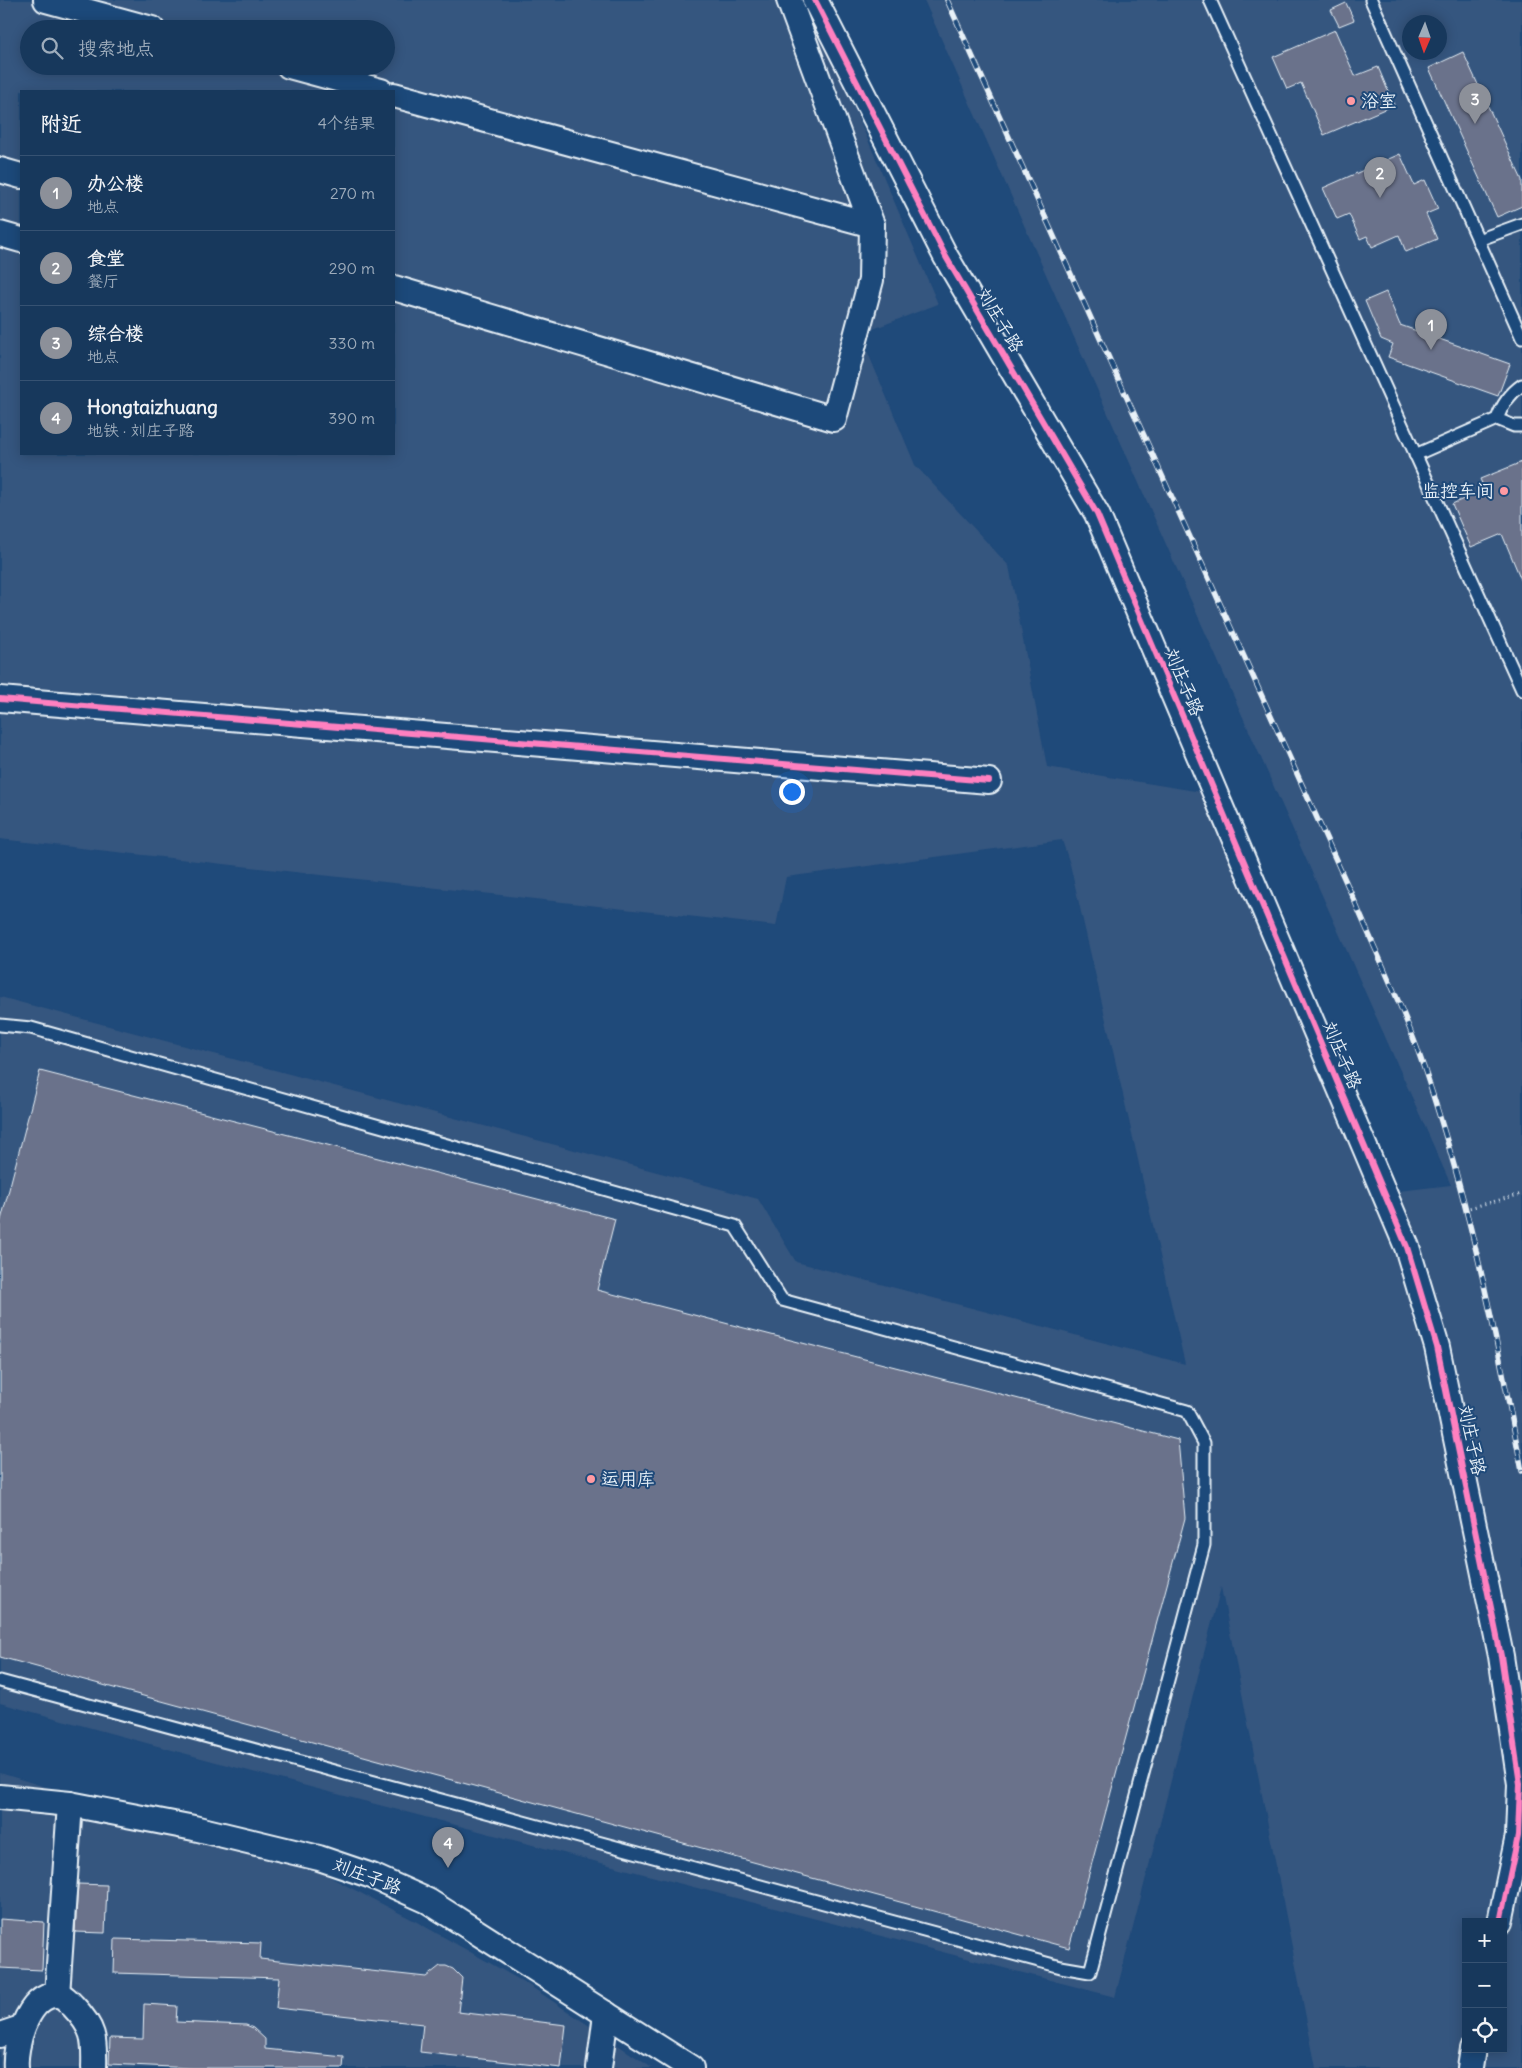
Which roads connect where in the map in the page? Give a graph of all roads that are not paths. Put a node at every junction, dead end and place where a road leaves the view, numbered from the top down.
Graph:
1 (46, 0) edge
2 (789, 0) edge
3 (815, 0) edge
4 (1210, 0) edge
5 (1371, 0) edge
6 (119, 20) edge
7 (322, 75) edge
8 (377, 90) edge
9 (395, 95) edge
10 (0, 170) edge
11 (20, 176) edge
12 (1522, 224) edge
13 (872, 225) junction
14 (0, 234) edge
15 (20, 240) edge
16 (1478, 240) junction
17 (395, 288) edge
18 (1522, 338) edge
19 (1522, 385) edge
20 (1497, 420) junction
21 (1522, 426) edge
22 (1415, 455) junction
23 (1522, 690) edge
24 (0, 699) edge
25 (989, 780) dead end
26 (0, 1025) edge
27 (0, 1681) edge
28 (0, 1797) edge
29 (70, 1804) junction
30 (1501, 1918) edge
31 (57, 1995) junction
32 (606, 2014) junction
33 (11, 2031) edge
34 (1472, 2053) edge
35 (16, 2068) edge
36 (94, 2068) edge
37 (598, 2068) edge
38 (691, 2068) edge
39 (1470, 2068) edge

1 - 6 street
2 - 13 street
3 - 30 street, 刘庄子路
4 - 22 lane
5 - 16 lane
7 - 8 street
9 - 13 street
10 - 11 street
12 - 16 lane
13 - 17 street
14 - 15 street
16 - 18 lane
19 - 20 lane
20 - 21 lane
20 - 22 lane
22 - 23 lane
24 - 25 street
26 - 27 lane
28 - 29 street, 刘庄子路
29 - 31 street
29 - 32 street, 刘庄子路
31 - 33 street
31 - 36 street
32 - 37 street
32 - 38 street, 刘庄子路
33 - 35 street
34 - 39 street

